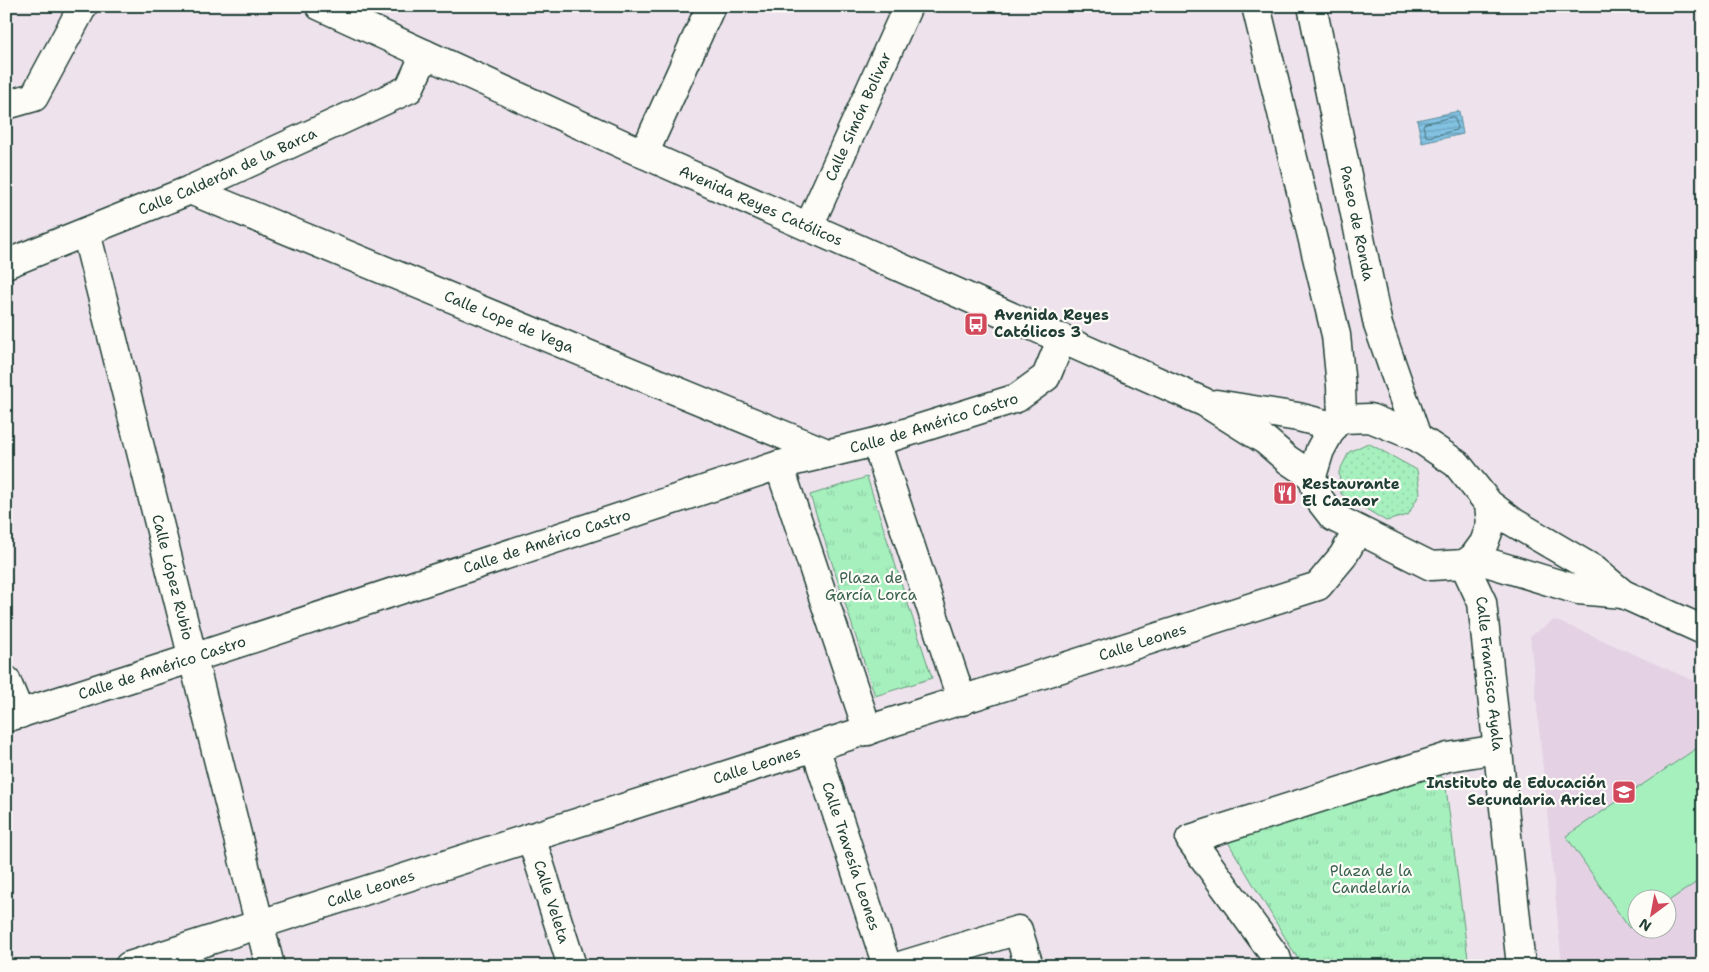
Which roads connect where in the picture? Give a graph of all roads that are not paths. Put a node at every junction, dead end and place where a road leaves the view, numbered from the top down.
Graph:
1 (83, 6) edge
2 (320, 6) edge
3 (710, 6) edge
4 (908, 6) edge
5 (1256, 6) edge
6 (1312, 6) edge
7 (425, 54) junction
8 (6, 105) edge
9 (644, 154) junction
10 (190, 190) junction
11 (809, 226) junction
12 (86, 232) junction
13 (6, 264) edge
14 (1062, 338) junction
15 (1204, 402) junction
16 (1337, 423) junction
17 (1417, 437) junction
18 (876, 442) junction
19 (827, 453) junction
20 (779, 465) junction
21 (1312, 476) junction
22 (1489, 504) junction
23 (1358, 530) junction
24 (1469, 561) junction
25 (1623, 594) junction
26 (1703, 630) edge
27 (193, 658) junction
28 (6, 680) edge
29 (962, 700) junction
30 (13, 716) edge
31 (868, 731) junction
32 (815, 747) junction
33 (1498, 749) junction
34 (531, 837) junction
35 (260, 923) junction
36 (129, 966) edge
37 (270, 966) edge
38 (572, 966) edge
39 (888, 966) edge
40 (900, 966) edge
41 (1029, 966) edge
42 (1279, 966) edge
43 (1521, 966) edge

1 - 8 street
2 - 7 street, Avenida Reyes Católicos
3 - 9 street
4 - 11 street, Calle Simón Bolivar
5 - 16 street
6 - 17 street, Paseo de Ronda
7 - 9 street, Avenida Reyes Católicos
7 - 10 street, Calle Calderón de la Barca
9 - 11 street, Avenida Reyes Católicos
10 - 12 street, Calle Calderón de la Barca
10 - 19 street, Calle Lope de Vega
11 - 14 street, Avenida Reyes Católicos
12 - 13 street, Calle Calderón de la Barca
12 - 27 street, Calle López Rubio
14 - 15 street, Avenida Reyes Católicos
14 - 18 street, Calle de Américo Castro
15 - 16 street, Avenida Reyes Católicos
15 - 21 street, Avenida Reyes Católicos
16 - 17 street
16 - 21 street
17 - 22 street
18 - 19 street, Calle de Américo Castro
18 - 29 street
19 - 20 street, Calle de Américo Castro
20 - 27 street, Calle de Américo Castro
20 - 31 street
21 - 23 street
22 - 24 street
22 - 25 street
23 - 24 street
23 - 29 street, Calle Leones
24 - 25 street
24 - 33 street, Calle Francisco Ayala
25 - 26 street
27 - 30 street, Calle de Américo Castro
27 - 35 street, Calle López Rubio
28 - 30 street
29 - 31 street, Calle Leones
31 - 32 street, Calle Leones
32 - 34 street, Calle Leones
32 - 39 street, Calle Travesía Leones
33 - 42 street
33 - 43 street, Calle Francisco Ayala
34 - 35 street, Calle Leones
34 - 38 street, Calle Veleta
35 - 36 street, Calle Leones
35 - 37 street, Calle López Rubio
40 - 41 street

